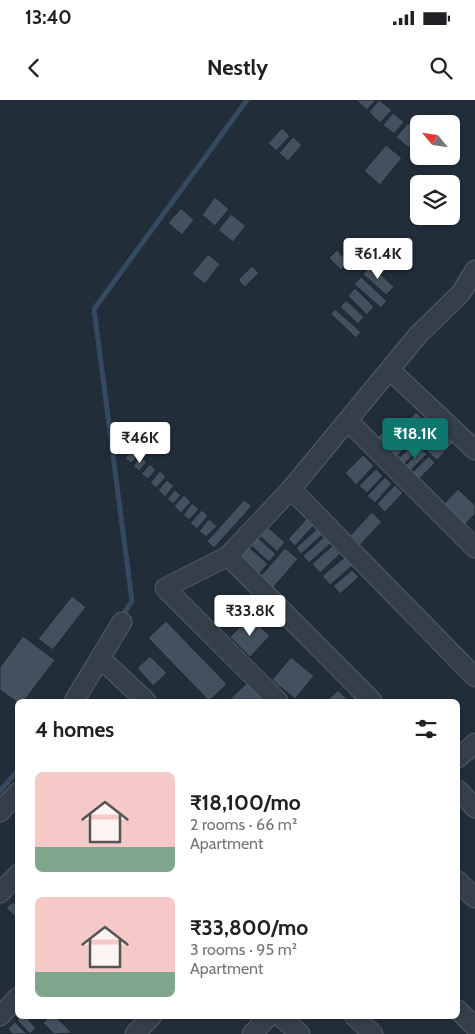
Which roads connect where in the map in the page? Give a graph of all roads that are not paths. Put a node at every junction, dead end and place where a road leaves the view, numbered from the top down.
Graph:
1 (475, 270) edge
2 (390, 370) junction
3 (349, 422) junction
4 (475, 450) edge
5 (291, 490) junction
6 (475, 548) edge
7 (228, 556) junction
8 (122, 622) dead end
9 (100, 658) junction
10 (475, 677) edge
11 (75, 699) edge
12 (144, 699) edge
13 (276, 699) edge
14 (370, 699) edge
15 (475, 744) edge
16 (460, 756) edge
17 (460, 792) edge
18 (15, 795) edge
19 (475, 808) edge
20 (0, 812) edge
21 (15, 877) edge
22 (460, 883) edge
23 (0, 893) edge
24 (475, 898) edge
25 (15, 1000) edge
26 (460, 1012) edge
27 (0, 1016) edge
28 (149, 1019) edge
29 (266, 1019) edge
30 (283, 1019) edge
31 (357, 1019) edge
32 (475, 1027) edge
33 (135, 1034) edge
34 (252, 1034) edge
35 (300, 1034) edge
36 (373, 1034) edge

1 - 2 street
2 - 3 street
2 - 4 street
3 - 5 street
3 - 6 street
5 - 7 street
5 - 10 street
7 - 13 street
7 - 14 street
8 - 9 street
9 - 11 street
9 - 12 street
15 - 16 street
17 - 19 street
18 - 20 street
21 - 23 street
22 - 24 street
25 - 27 street
26 - 32 street
28 - 33 street
29 - 34 street
30 - 35 street
31 - 36 street

